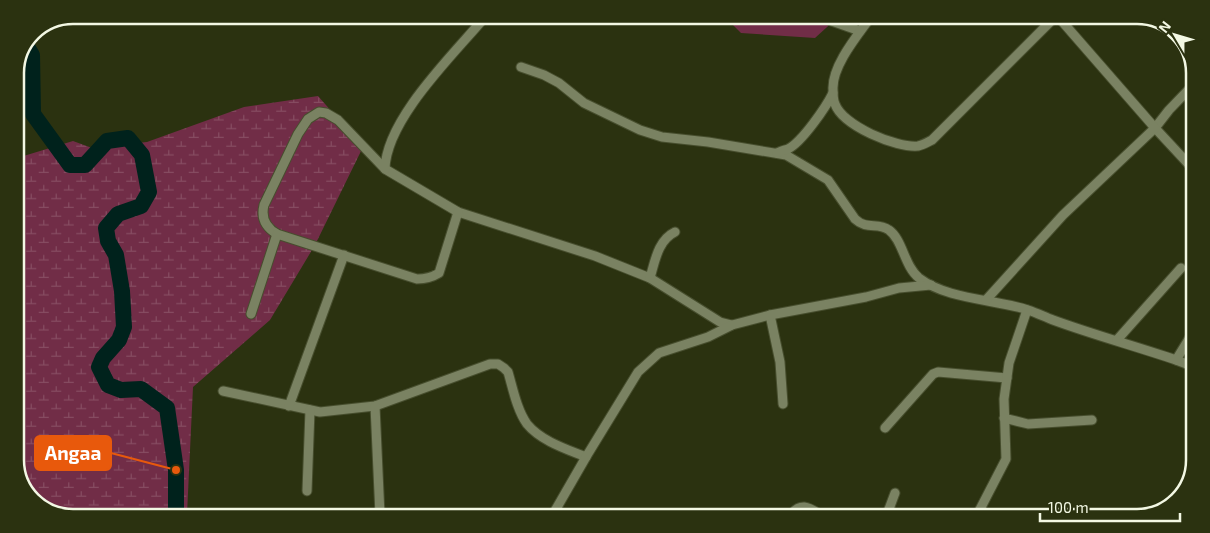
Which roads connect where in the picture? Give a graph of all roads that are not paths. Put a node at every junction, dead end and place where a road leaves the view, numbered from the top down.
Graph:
1 (478, 24) edge
2 (840, 24) edge
3 (865, 24) edge
4 (1048, 24) edge
5 (1064, 24) edge
6 (860, 31) junction
7 (521, 67) dead end
8 (1186, 92) edge
9 (833, 93) junction
10 (1155, 128) junction
11 (776, 153) junction
12 (1186, 161) edge
13 (385, 169) junction
14 (458, 212) junction
15 (675, 232) dead end
16 (277, 234) junction
17 (344, 255) junction
18 (1181, 268) dead end
19 (650, 278) junction
20 (931, 285) junction
21 (986, 300) junction
22 (1027, 310) junction
23 (251, 314) dead end
24 (770, 315) junction
25 (732, 325) junction
26 (1117, 340) junction
27 (1186, 344) edge
28 (1176, 360) junction
29 (1186, 364) edge
30 (1007, 378) junction
31 (222, 391) dead end
32 (783, 404) dead end
33 (289, 406) junction
34 (375, 406) junction
35 (310, 410) junction
36 (1004, 418) junction
37 (1092, 420) dead end
38 (885, 428) dead end
39 (586, 457) junction
40 (307, 491) dead end
41 (895, 493) dead end
42 (380, 509) edge
43 (556, 509) edge
44 (797, 509) edge
45 (812, 509) edge
46 (889, 509) edge
47 (980, 509) edge

1 - 13 street
2 - 6 street
3 - 6 street
4 - 9 street
5 - 10 street
6 - 9 street
7 - 11 street
8 - 10 street
9 - 11 street
10 - 12 street
10 - 21 street
11 - 20 street
13 - 14 street
13 - 16 street
14 - 17 street
14 - 19 street
15 - 19 street
16 - 17 street
16 - 23 street
17 - 33 street
18 - 26 street
19 - 25 street
20 - 21 street
20 - 24 street
21 - 22 street
22 - 26 street
22 - 30 street
24 - 25 street
24 - 32 street
25 - 39 street
26 - 28 street
27 - 28 street
28 - 29 street
30 - 36 street
30 - 38 street
31 - 33 street
33 - 35 street
34 - 35 street
34 - 39 street
34 - 42 street
35 - 40 street
36 - 37 street
36 - 47 street
39 - 43 street
41 - 46 street
44 - 45 street

